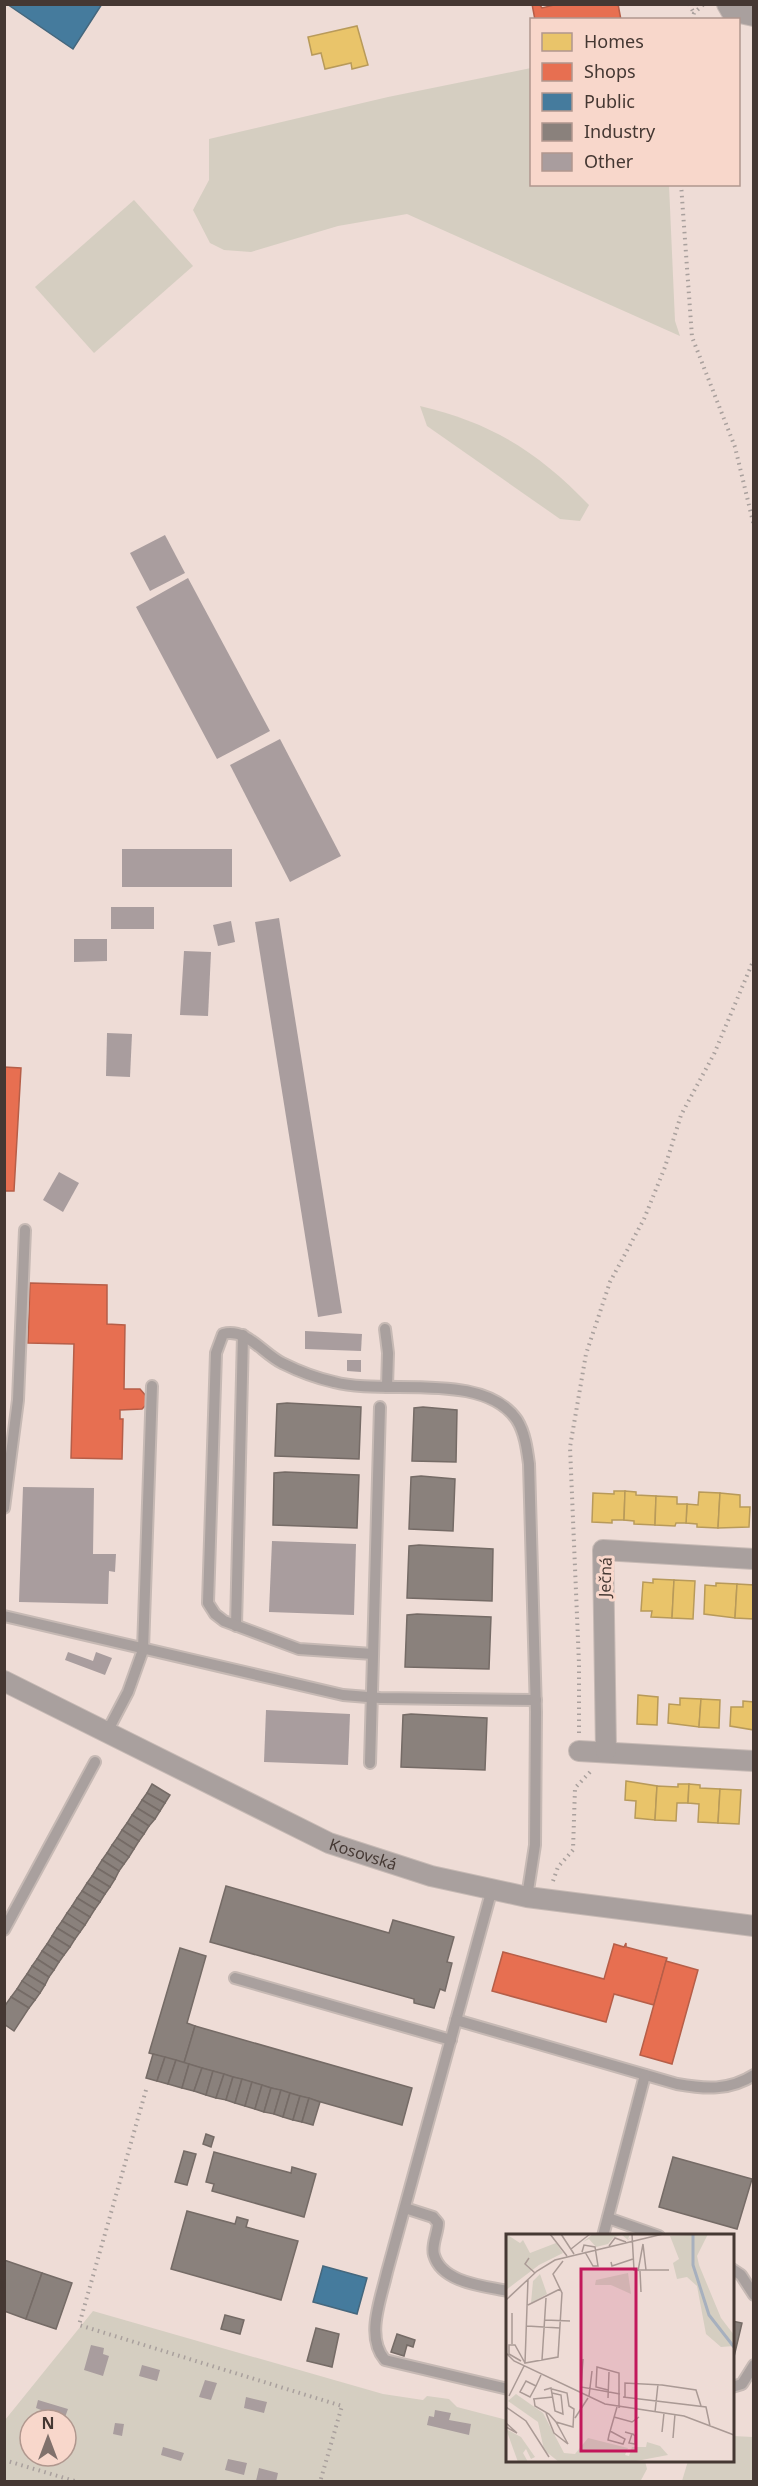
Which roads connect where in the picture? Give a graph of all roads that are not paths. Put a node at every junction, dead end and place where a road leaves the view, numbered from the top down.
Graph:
1 (727, 4) edge
2 (753, 16) edge
3 (25, 1230) dead end
4 (385, 1329) dead end
5 (243, 1335) junction
6 (152, 1386) dead end
7 (387, 1387) junction
8 (380, 1407) dead end
9 (4, 1508) edge
10 (753, 1559) edge
11 (4, 1616) edge
12 (236, 1626) junction
13 (143, 1650) junction
14 (373, 1654) junction
15 (4, 1681) edge
16 (371, 1698) junction
17 (536, 1700) junction
18 (108, 1732) junction
19 (579, 1751) road end
20 (606, 1751) junction
21 (753, 1761) edge
22 (96, 1762) dead end
23 (370, 1763) dead end
24 (492, 1889) junction
25 (527, 1897) junction
26 (753, 1926) edge
27 (4, 1929) edge
28 (235, 1978) dead end
29 (456, 2020) junction
30 (451, 2040) junction
31 (645, 2075) junction
32 (753, 2075) edge
33 (405, 2208) junction
34 (608, 2218) junction
35 (603, 2234) edge
36 (656, 2234) edge
37 (734, 2270) edge
38 (506, 2291) edge
39 (753, 2295) edge
40 (753, 2365) edge
41 (734, 2386) edge
42 (506, 2389) edge

1 - 2 street
3 - 9 lane
4 - 7 lane
5 - 7 lane
5 - 12 lane
5 - 12 lane
6 - 13 lane
7 - 17 lane
8 - 14 lane
10 - 20 street, Ječná
11 - 13 lane
12 - 14 lane
13 - 16 lane
13 - 18 lane
14 - 16 lane
15 - 18 street, Kosovská
16 - 17 lane
16 - 23 lane
17 - 25 lane
18 - 24 street, Kosovská
19 - 20 street
20 - 21 street
22 - 27 lane
24 - 25 street, Kosovská
24 - 29 lane
25 - 26 street, Kosovská
28 - 30 lane
29 - 30 lane
29 - 31 lane
30 - 33 lane
31 - 32 lane
31 - 34 lane
33 - 38 lane
33 - 42 lane
34 - 35 lane
34 - 36 lane
37 - 39 lane
40 - 41 lane

